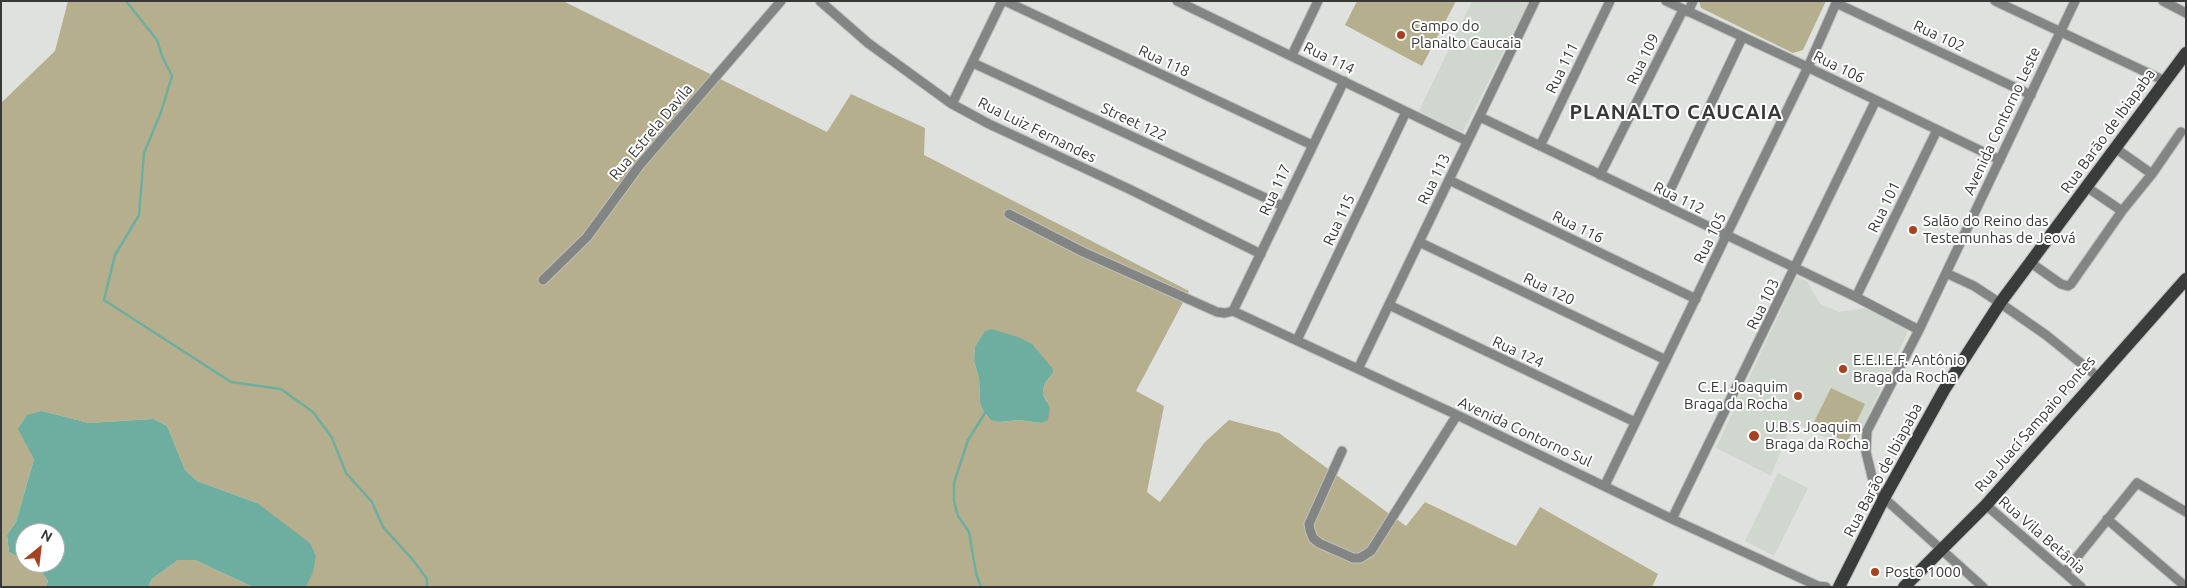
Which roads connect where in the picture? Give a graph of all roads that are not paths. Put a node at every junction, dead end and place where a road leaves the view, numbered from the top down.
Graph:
1 (781, 1) edge
2 (820, 1) edge
3 (1004, 1) edge
4 (1177, 1) edge
5 (1318, 1) edge
6 (1535, 1) edge
7 (1610, 1) edge
8 (1666, 1) edge
9 (1693, 1) edge
10 (1995, 1) edge
11 (2075, 1) edge
12 (2163, 1) edge
13 (1836, 2) edge
14 (1686, 11) junction
15 (2186, 12) edge
16 (2060, 31) junction
17 (1742, 38) junction
18 (2186, 53) edge
19 (1292, 56) junction
20 (973, 63) junction
21 (1808, 67) junction
22 (1344, 81) junction
23 (2165, 81) junction
24 (2030, 95) junction
25 (1876, 100) junction
26 (952, 104) junction
27 (1406, 112) junction
28 (1480, 117) junction
29 (1936, 130) junction
30 (2181, 132) dead end
31 (1468, 141) junction
32 (1312, 145) junction
33 (1540, 146) junction
34 (2115, 148) junction
35 (2000, 160) junction
36 (2152, 174) junction
37 (1600, 175) junction
38 (1449, 180) junction
39 (2088, 188) junction
40 (1662, 205) junction
41 (1283, 206) junction
42 (2122, 211) junction
43 (1009, 214) dead end
44 (1726, 236) junction
45 (1419, 242) junction
46 (1261, 254) junction
47 (2031, 263) junction
48 (1795, 268) junction
49 (1946, 273) junction
50 (2186, 279) edge
51 (543, 280) dead end
52 (1856, 297) junction
53 (1696, 299) junction
54 (2000, 304) junction
55 (1389, 305) junction
56 (1233, 311) junction
57 (1920, 330) junction
58 (1297, 340) junction
59 (1666, 360) junction
60 (1358, 368) junction
61 (2098, 377) junction
62 (1457, 415) junction
63 (1635, 422) junction
64 (1342, 452) dead end
65 (1605, 485) junction
66 (1884, 498) junction
67 (1986, 505) junction
68 (2186, 512) edge
69 (1672, 519) junction
70 (2107, 519) junction
71 (1941, 549) junction
72 (2065, 572) junction
73 (1826, 587) edge
74 (1839, 587) edge
75 (1904, 587) edge
76 (1983, 587) edge
77 (2081, 587) edge
78 (2186, 587) edge

1 - 51 street, Rua Estrela Davila
2 - 26 street, Rua Luiz Fernandes
3 - 20 street
3 - 32 street, Rua 118
4 - 19 street, Rua 114
5 - 19 street
6 - 28 street, Rua 113
7 - 33 street, Rua 111
8 - 14 street, Rua 106
9 - 14 street, Rua 109
10 - 16 street
11 - 16 street, Avenida Contorno Leste
12 - 15 street
13 - 21 street, Rua 105
13 - 24 street, Rua 102
14 - 17 street, Rua 106
14 - 37 street, Rua 109
16 - 23 street
16 - 24 street, Avenida Contorno Leste
17 - 21 street, Rua 106
17 - 40 street
18 - 23 main road, Rua Barão de Ibiapaba
19 - 22 street, Rua 114
20 - 26 street
20 - 41 street, Street 122
21 - 25 street, Rua 106
21 - 44 street, Rua 105
22 - 27 street, Rua 114
22 - 32 street, Rua 117
23 - 34 main road, Rua Barão de Ibiapaba
24 - 35 street, Avenida Contorno Leste
25 - 29 street, Rua 106
25 - 48 street, Rua 103
26 - 46 street, Rua Luiz Fernandes
27 - 31 street, Rua 114
27 - 58 street, Rua 115
28 - 31 street, Rua 113
28 - 33 street, Rua 112
29 - 35 street, Rua 106
29 - 52 street, Rua 101
30 - 36 street
31 - 38 street, Rua 113
32 - 41 street, Rua 117
33 - 37 street, Rua 112
34 - 36 street
34 - 39 main road, Rua Barão de Ibiapaba
35 - 49 street, Avenida Contorno Leste
36 - 42 street
37 - 40 street, Rua 112
38 - 45 street, Rua 113
38 - 53 street, Rua 116
39 - 42 street
39 - 47 main road, Rua Barão de Ibiapaba
40 - 44 street, Rua 112
41 - 46 street, Rua 117
42 - 47 street
43 - 56 street, Avenida Contorno Sul
44 - 48 street, Rua 112
44 - 53 street, Rua 105
45 - 55 street, Rua 113
45 - 59 street, Rua 120
46 - 56 street, Rua 117
47 - 54 main road, Rua Barão de Ibiapaba
48 - 52 street, Rua 112
48 - 69 street, Rua 103
49 - 54 street
49 - 57 street, Avenida Contorno Leste
50 - 61 main road, Rua Juací Sampaio Pontes
52 - 57 street, Rua 112
53 - 59 street, Rua 105
54 - 61 street
54 - 66 main road, Rua Barão de Ibiapaba
55 - 60 street, Rua 113
55 - 63 street, Rua 124
56 - 58 street, Avenida Contorno Sul
57 - 66 street, Avenida Contorno Leste
58 - 60 street, Avenida Contorno Sul
59 - 63 street, Rua 105
60 - 62 street, Avenida Contorno Sul
61 - 67 main road, Rua Juací Sampaio Pontes
62 - 64 street
62 - 65 street, Avenida Contorno Sul
63 - 65 street, Rua 105
65 - 69 street, Avenida Contorno Sul
66 - 71 street, Avenida Contorno Leste
66 - 74 main road, Rua Barão de Ibiapaba
67 - 71 main road, Rua Juací Sampaio Pontes
67 - 72 street, Rua Vila Betânia
68 - 70 street
69 - 73 street, Avenida Contorno Sul
70 - 72 street
70 - 78 street
71 - 75 main road, Rua Juací Sampaio Pontes
71 - 76 street, Avenida Contorno Leste
72 - 77 street, Rua Vila Betânia

